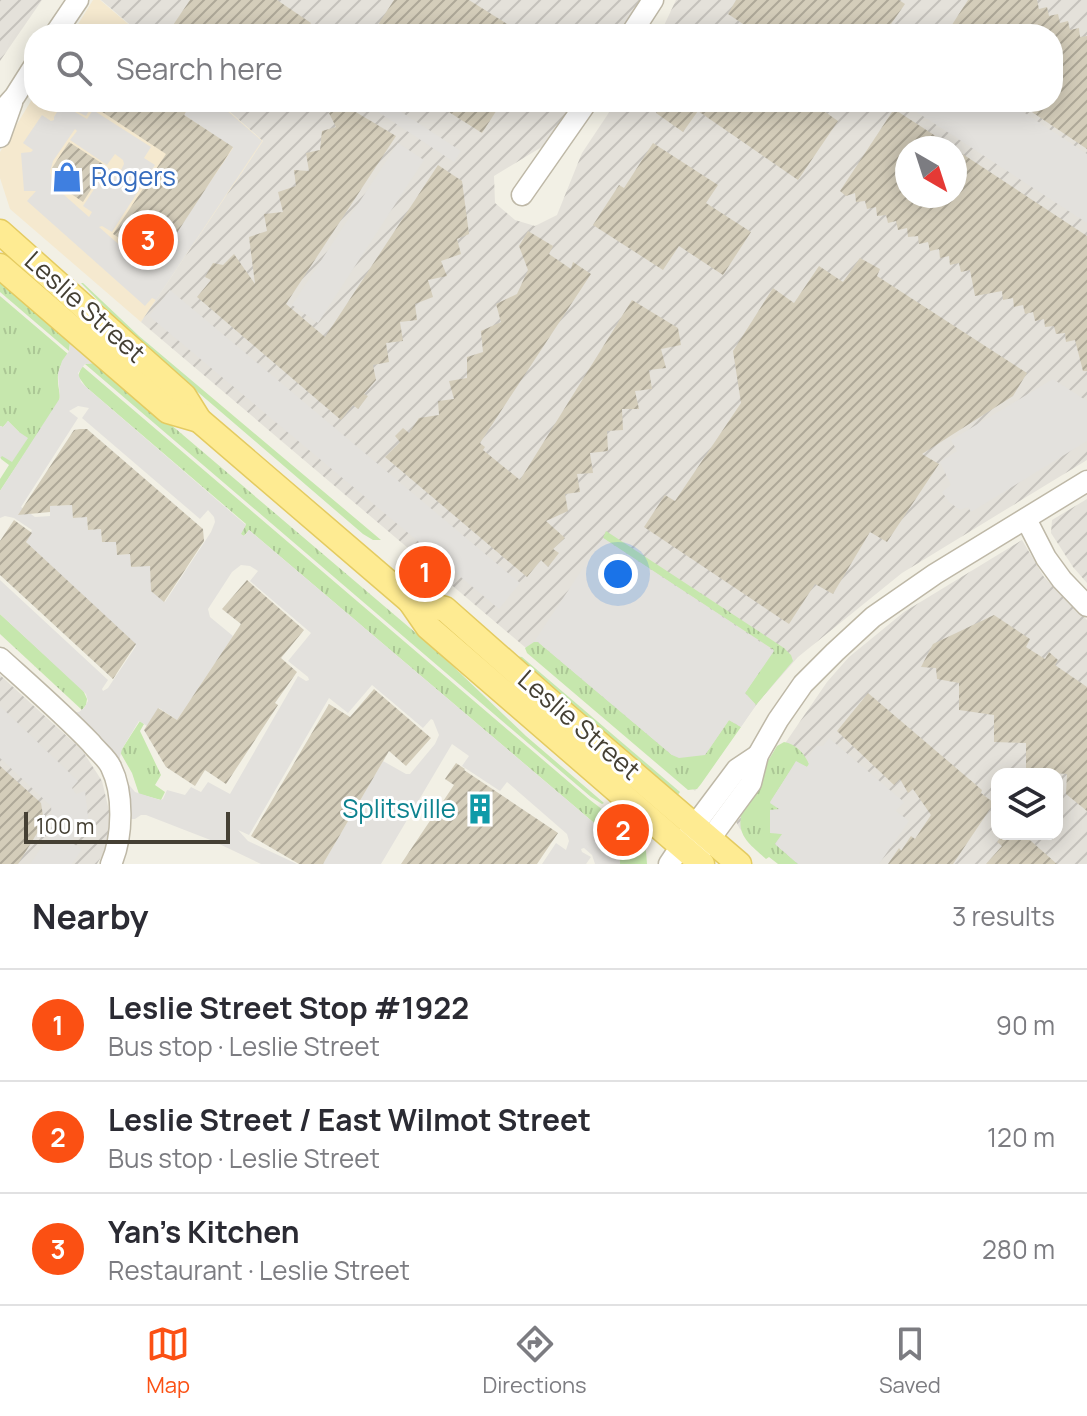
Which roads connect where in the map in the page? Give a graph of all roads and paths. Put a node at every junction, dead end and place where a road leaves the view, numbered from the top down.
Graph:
1 (78, 0) edge
2 (653, 0) edge
3 (62, 24) edge
4 (637, 24) edge
5 (24, 82) edge
6 (15, 96) junction
7 (580, 112) edge
8 (0, 113) edge
9 (0, 137) edge
10 (522, 195) dead end
11 (0, 232) edge
12 (0, 266) edge
13 (199, 420) junction
14 (1087, 481) edge
15 (1026, 519) junction
16 (410, 601) junction
17 (1087, 606) edge
18 (0, 658) edge
19 (702, 831) junction
20 (688, 859) edge
21 (111, 864) edge
22 (739, 864) edge

1 - 3 street
2 - 4 street
5 - 6 street
6 - 8 street
6 - 9 street
7 - 10 street
11 - 13 main road, Leslie Street
12 - 13 main road, Leslie Street
13 - 16 main road, Leslie Street
14 - 15 street
15 - 17 street
15 - 19 street
16 - 19 main road, Leslie Street
16 - 20 main road, Leslie Street
18 - 21 street
19 - 20 street
19 - 22 main road, Leslie Street

